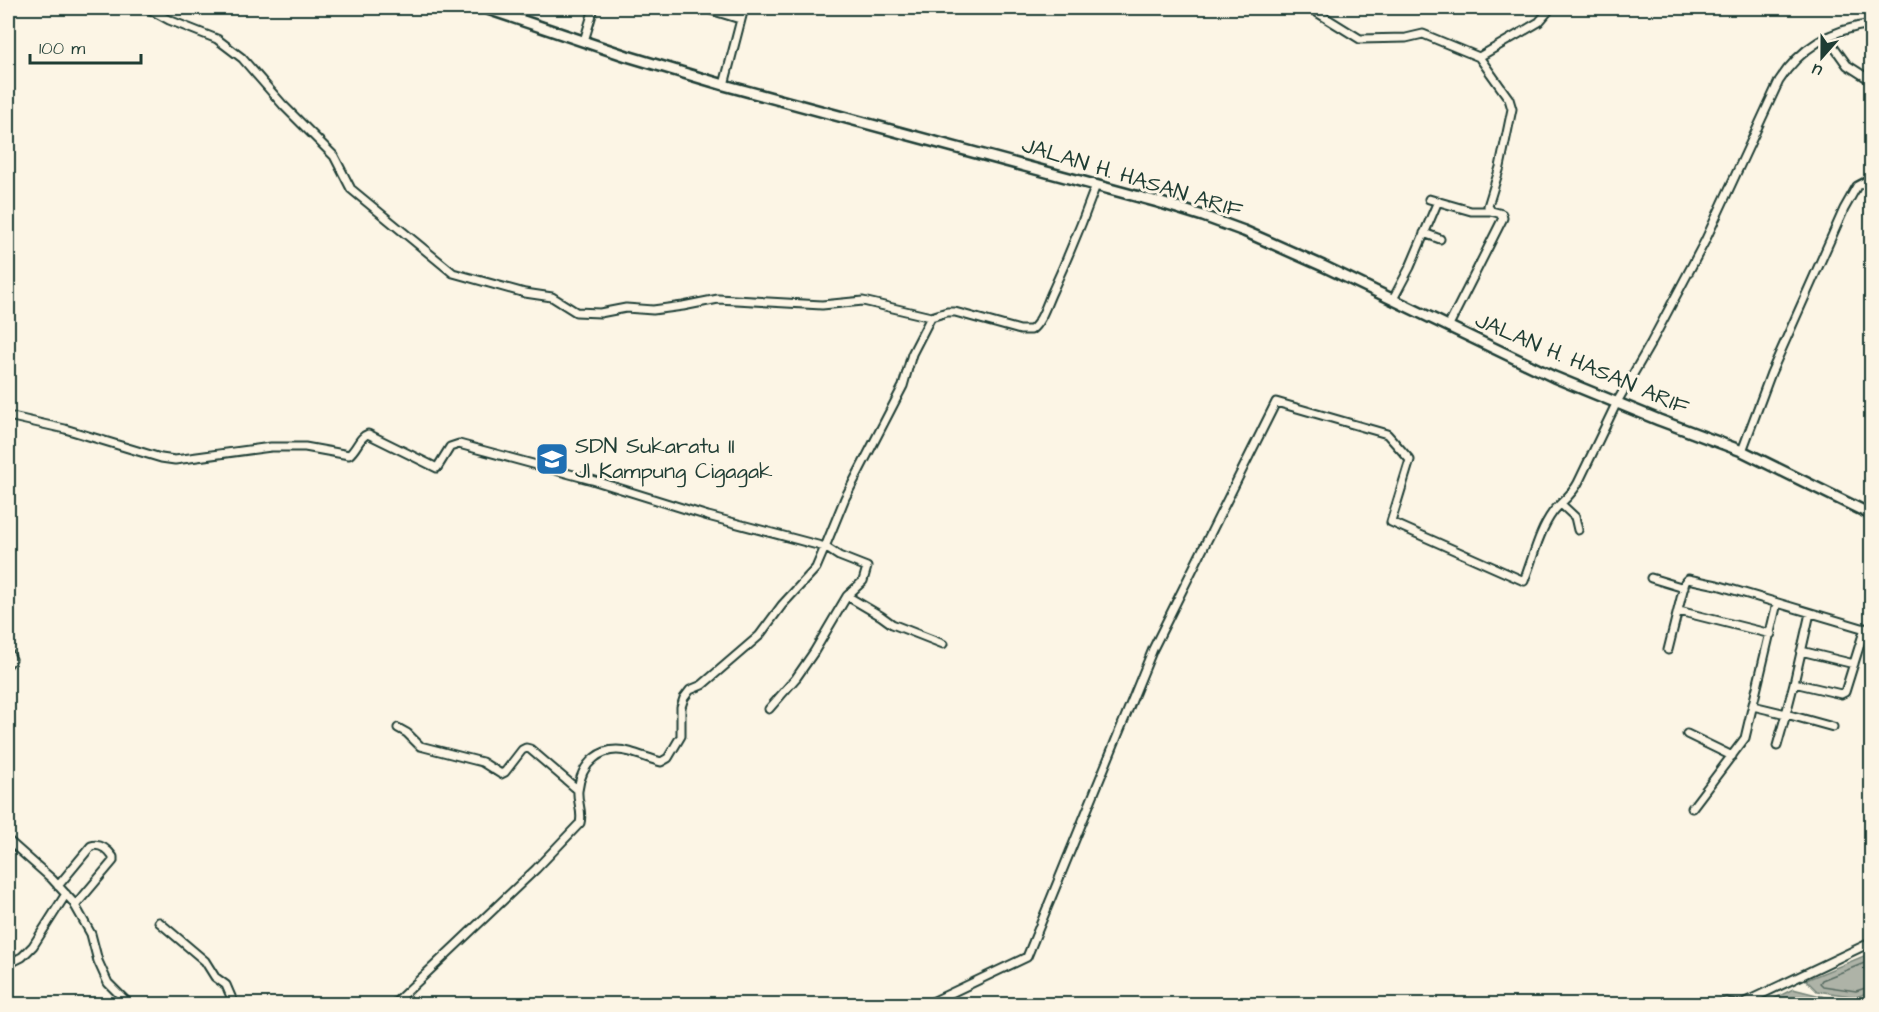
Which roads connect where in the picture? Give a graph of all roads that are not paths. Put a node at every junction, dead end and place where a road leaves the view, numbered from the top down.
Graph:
1 (147, 8) edge
2 (485, 8) edge
3 (594, 8) edge
4 (704, 8) edge
5 (744, 8) edge
6 (1310, 8) edge
7 (1551, 8) edge
8 (740, 19) junction
9 (1872, 24) edge
10 (1828, 39) junction
11 (584, 41) junction
12 (1479, 57) junction
13 (1872, 81) edge
14 (724, 85) junction
15 (1872, 178) edge
16 (1096, 185) junction
17 (1430, 199) dead end
18 (1438, 201) junction
19 (1491, 211) junction
20 (1424, 233) junction
21 (1440, 239) dead end
22 (1393, 299) junction
23 (931, 317) junction
24 (1448, 327) junction
25 (1619, 403) junction
26 (8, 416) edge
27 (1742, 451) junction
28 (1561, 504) junction
29 (1872, 515) edge
30 (1578, 530) dead end
31 (825, 547) junction
32 (1651, 579) dead end
33 (1684, 588) junction
34 (847, 596) junction
35 (1778, 603) junction
36 (1679, 611) junction
37 (1810, 613) junction
38 (1868, 629) edge
39 (1771, 633) junction
40 (944, 644) dead end
41 (1668, 650) dead end
42 (1801, 651) junction
43 (8, 652) edge
44 (8, 664) edge
45 (1854, 664) junction
46 (1794, 683) junction
47 (1753, 706) junction
48 (769, 709) dead end
49 (1786, 714) junction
50 (1833, 727) dead end
51 (398, 728) dead end
52 (1687, 734) dead end
53 (1777, 746) dead end
54 (1732, 756) junction
55 (578, 790) junction
56 (1692, 808) dead end
57 (8, 840) edge
58 (58, 886) junction
59 (66, 894) junction
60 (75, 906) junction
61 (159, 922) dead end
62 (1872, 942) edge
63 (8, 964) edge
64 (129, 1005) edge
65 (232, 1005) edge
66 (394, 1005) edge
67 (928, 1005) edge
68 (1718, 1005) edge
69 (1736, 1005) edge
70 (1741, 1005) edge

1 - 23 street
2 - 11 main road, JALAN H. HASAN ARIF
3 - 11 street
4 - 8 street
5 - 8 street
6 - 12 street
7 - 12 street
8 - 14 street
9 - 10 street
10 - 13 street
10 - 25 street
11 - 14 main road, JALAN H. HASAN ARIF
12 - 19 street
14 - 16 main road, JALAN H. HASAN ARIF
15 - 27 street
16 - 22 main road, JALAN H. HASAN ARIF
16 - 23 street
17 - 18 street
18 - 19 street
18 - 20 street
19 - 24 street
20 - 21 street
20 - 22 street
22 - 24 main road, JALAN H. HASAN ARIF
23 - 31 street
24 - 25 main road, JALAN H. HASAN ARIF
25 - 27 main road, JALAN H. HASAN ARIF
25 - 28 street
26 - 31 street
27 - 29 main road, JALAN H. HASAN ARIF
28 - 30 street
28 - 67 street
31 - 34 street
31 - 55 street
32 - 33 street
33 - 35 street
33 - 36 street
34 - 40 street
34 - 48 street
35 - 37 street
35 - 39 street
36 - 39 street
36 - 41 street
37 - 38 street
37 - 42 street
38 - 45 street
39 - 47 street
42 - 45 street
42 - 46 street
43 - 44 street
45 - 46 street
46 - 49 street
47 - 49 street
47 - 54 street
49 - 50 street
49 - 53 street
51 - 55 street
52 - 54 street
54 - 56 street
55 - 66 street
57 - 58 street
58 - 59 street
58 - 60 street
59 - 60 street
59 - 63 street
60 - 64 street
61 - 65 street
62 - 70 street
68 - 69 street

